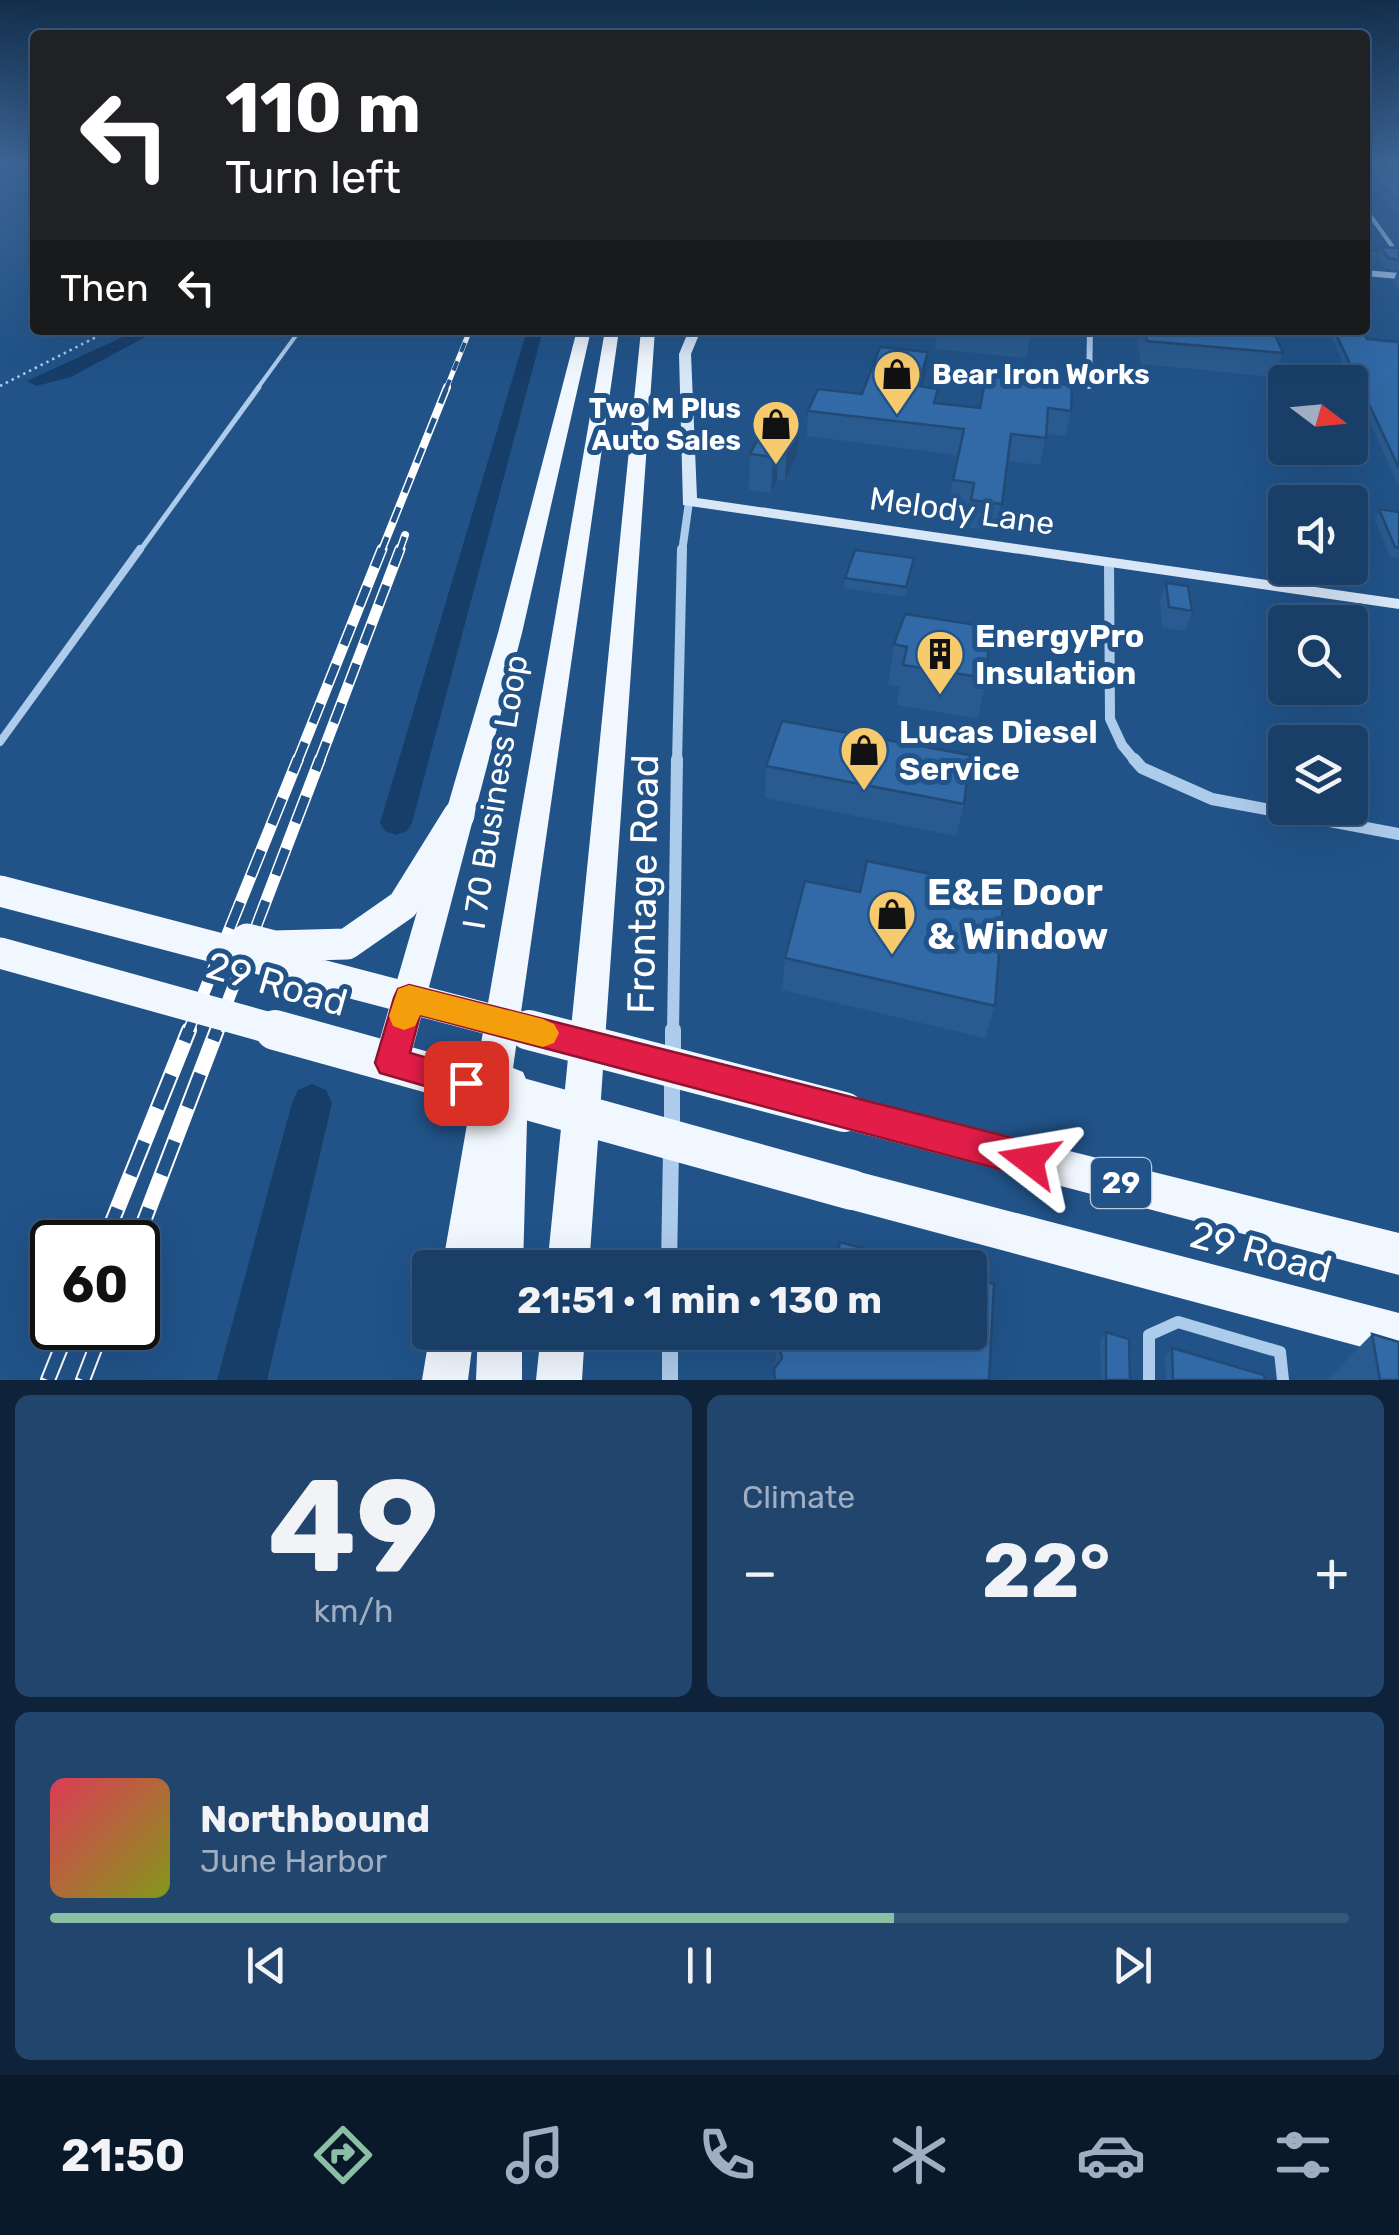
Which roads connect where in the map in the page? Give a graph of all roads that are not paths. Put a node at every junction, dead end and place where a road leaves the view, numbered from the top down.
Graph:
1 (1379, 228) edge
2 (1392, 246) edge
3 (1370, 273) edge
4 (1399, 276) edge
5 (296, 335) edge
6 (583, 335) edge
7 (611, 335) edge
8 (648, 335) edge
9 (693, 335) edge
10 (1090, 335) edge
11 (1089, 386) dead end
12 (689, 502) junction
13 (1109, 562) junction
14 (1399, 604) edge
15 (0, 742) edge
16 (459, 815) junction
17 (1399, 834) edge
18 (0, 891) edge
19 (520, 904) junction
20 (80, 912) junction
21 (0, 954) edge
22 (409, 998) junction
23 (392, 1063) junction
24 (465, 1250) edge
25 (503, 1250) edge
26 (570, 1250) edge
27 (670, 1250) edge
28 (1399, 1254) edge
29 (1399, 1335) edge
30 (449, 1350) edge
31 (500, 1350) edge
32 (562, 1350) edge
33 (670, 1350) edge
34 (444, 1380) edge
35 (499, 1380) edge
36 (560, 1380) edge
37 (670, 1380) edge
38 (1149, 1380) edge
39 (1283, 1380) edge

1 - 2 lane
3 - 4 street
5 - 15 lane
6 - 16 main road
7 - 19 main road, I 70 Business Loop
8 - 26 main road
9 - 12 street
10 - 11 street
12 - 13 street, Melody Lane
12 - 27 street, Frontage Road
13 - 14 street, Melody Lane
13 - 17 street
16 - 20 main road, bridge
16 - 22 main road, bridge
18 - 20 main road, 29 Road / 29, bridge
19 - 24 main road, I 70 Business Loop
19 - 25 main road
20 - 22 main road, 29 Road / 29, bridge
21 - 23 main road, 29 Road / 29, bridge
22 - 23 main road
22 - 28 main road, 29 Road / 29, bridge
23 - 29 main road, 29 Road / 29, bridge
30 - 34 main road
31 - 35 main road
32 - 36 main road
33 - 37 street
38 - 39 lane

